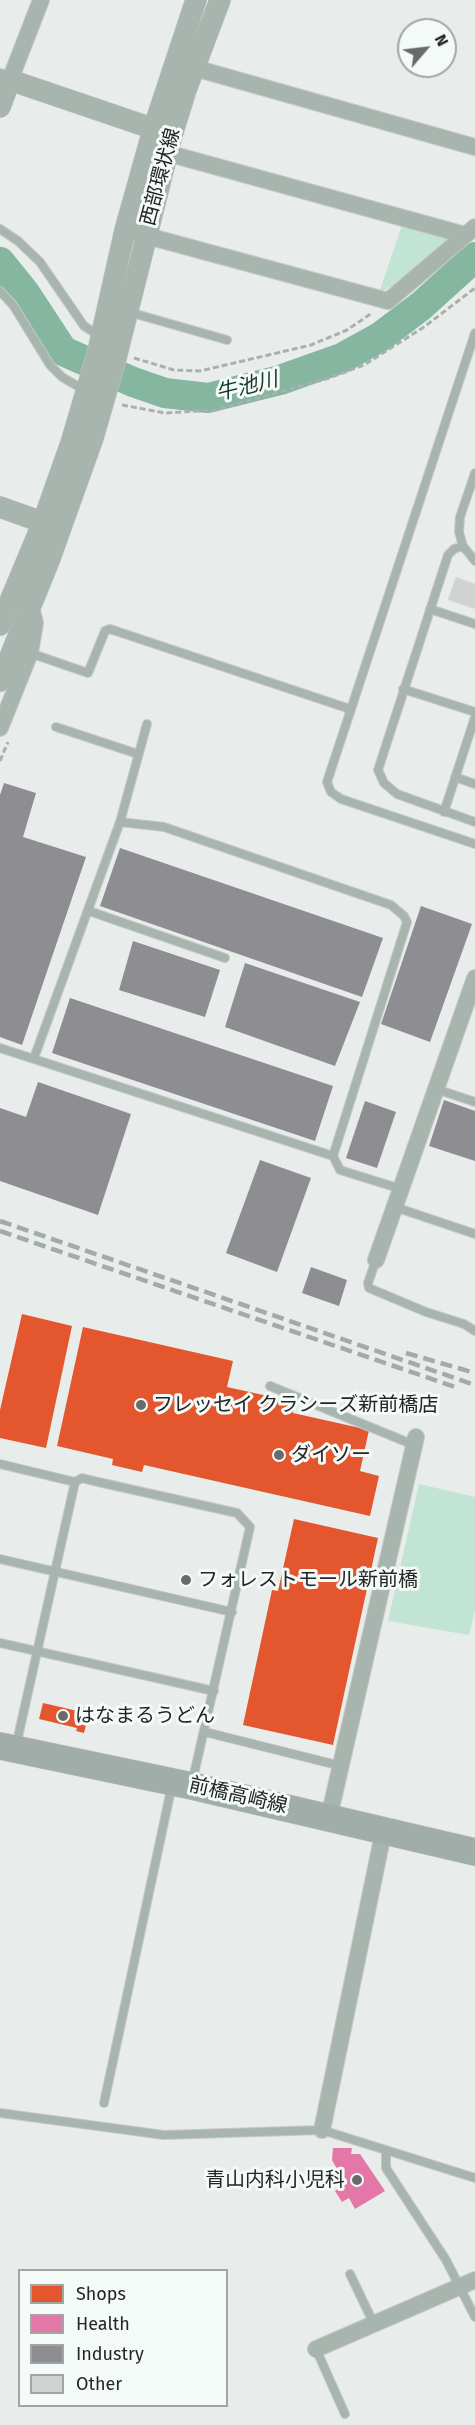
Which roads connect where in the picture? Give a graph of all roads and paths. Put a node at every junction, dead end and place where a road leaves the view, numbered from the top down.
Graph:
1 (41, 0) edge
2 (196, 0) edge
3 (220, 0) edge
4 (184, 65) junction
5 (5, 78) edge
6 (0, 107) edge
7 (164, 139) junction
8 (475, 147) edge
9 (0, 229) edge
10 (125, 230) junction
11 (470, 231) edge
12 (146, 234) junction
13 (475, 288) edge
14 (0, 291) edge
15 (388, 301) junction
16 (118, 309) junction
17 (475, 333) edge
18 (227, 340) dead end
19 (108, 350) junction
20 (96, 394) junction
21 (475, 473) edge
22 (0, 507) edge
23 (52, 525) junction
24 (463, 546) junction
25 (475, 561) edge
26 (31, 607) junction
27 (430, 609) junction
28 (475, 624) edge
29 (0, 625) edge
30 (30, 653) junction
31 (0, 681) edge
32 (403, 689) junction
33 (350, 709) junction
34 (475, 712) edge
35 (475, 717) edge
36 (147, 724) dead end
37 (56, 727) dead end
38 (0, 728) edge
39 (138, 754) junction
40 (455, 777) junction
41 (475, 784) edge
42 (444, 812) junction
43 (120, 822) junction
44 (475, 822) edge
45 (475, 844) edge
46 (89, 911) junction
47 (225, 958) dead end
48 (475, 978) edge
49 (0, 1048) edge
50 (34, 1058) junction
51 (436, 1089) junction
52 (475, 1102) edge
53 (333, 1156) junction
54 (401, 1189) junction
55 (395, 1207) junction
56 (475, 1234) edge
57 (376, 1260) joint
58 (475, 1331) edge
59 (270, 1386) dead end
60 (415, 1441) joint
61 (0, 1464) edge
62 (75, 1482) junction
63 (0, 1559) edge
64 (55, 1571) junction
65 (232, 1612) junction
66 (0, 1643) edge
67 (36, 1652) junction
68 (214, 1691) junction
69 (205, 1732) junction
70 (8, 1748) edge
71 (341, 1766) junction
72 (182, 1784) junction
73 (329, 1817) junction
74 (384, 1829) junction
75 (475, 1852) edge
76 (104, 2103) dead end
77 (0, 2113) edge
78 (322, 2130) junction
79 (386, 2152) junction
80 (475, 2178) edge
81 (350, 2274) dead end
82 (475, 2280) edge
83 (459, 2285) junction
84 (475, 2317) edge
85 (374, 2322) junction
86 (316, 2349) joint
87 (345, 2414) dead end

1 - 5 street
2 - 4 street, 西部環状線
3 - 4 street, 西部環状線
4 - 7 street, 西部環状線
4 - 8 street
5 - 6 street
5 - 7 street
7 - 10 street, 西部環状線
7 - 11 street
7 - 12 street, 西部環状線
9 - 19 lane
10 - 12 street
10 - 16 street, 西部環状線
11 - 15 street
12 - 15 street
12 - 16 street, 西部環状線
13 - 20 path
14 - 20 lane
15 - 19 path
16 - 18 lane
16 - 19 street, 西部環状線
17 - 33 lane
19 - 20 street, 西部環状線
20 - 23 street
21 - 24 lane
22 - 23 street
23 - 26 street
23 - 29 street
24 - 25 lane
24 - 27 lane
26 - 30 street
26 - 31 street
27 - 28 lane
27 - 32 lane
30 - 33 lane
30 - 38 street
32 - 34 lane
32 - 42 lane
33 - 45 lane
35 - 40 lane
36 - 39 lane
37 - 39 lane
39 - 43 lane
40 - 41 lane
40 - 42 lane
42 - 44 lane
43 - 46 lane
43 - 53 lane
46 - 47 lane
46 - 50 lane
48 - 51 street
49 - 50 lane
50 - 53 lane
51 - 52 lane
51 - 54 street
53 - 54 lane
54 - 55 street
55 - 56 lane
55 - 57 street
57 - 58 lane
59 - 60 lane
60 - 71 street
61 - 62 lane
62 - 64 lane
62 - 65 lane
63 - 64 lane
64 - 65 lane
64 - 67 lane
65 - 68 lane
66 - 67 lane
67 - 68 lane
67 - 70 lane
68 - 69 lane
69 - 71 lane
69 - 72 lane
70 - 72 main road, 前橋高崎線
71 - 73 street
72 - 73 main road, 前橋高崎線
72 - 76 lane
73 - 74 main road, 前橋高崎線
74 - 75 main road, 前橋高崎線
74 - 78 street
77 - 78 lane
78 - 79 lane
79 - 80 lane
79 - 83 lane
81 - 85 lane
82 - 83 street
83 - 84 lane
83 - 85 street
85 - 86 street
86 - 87 lane

